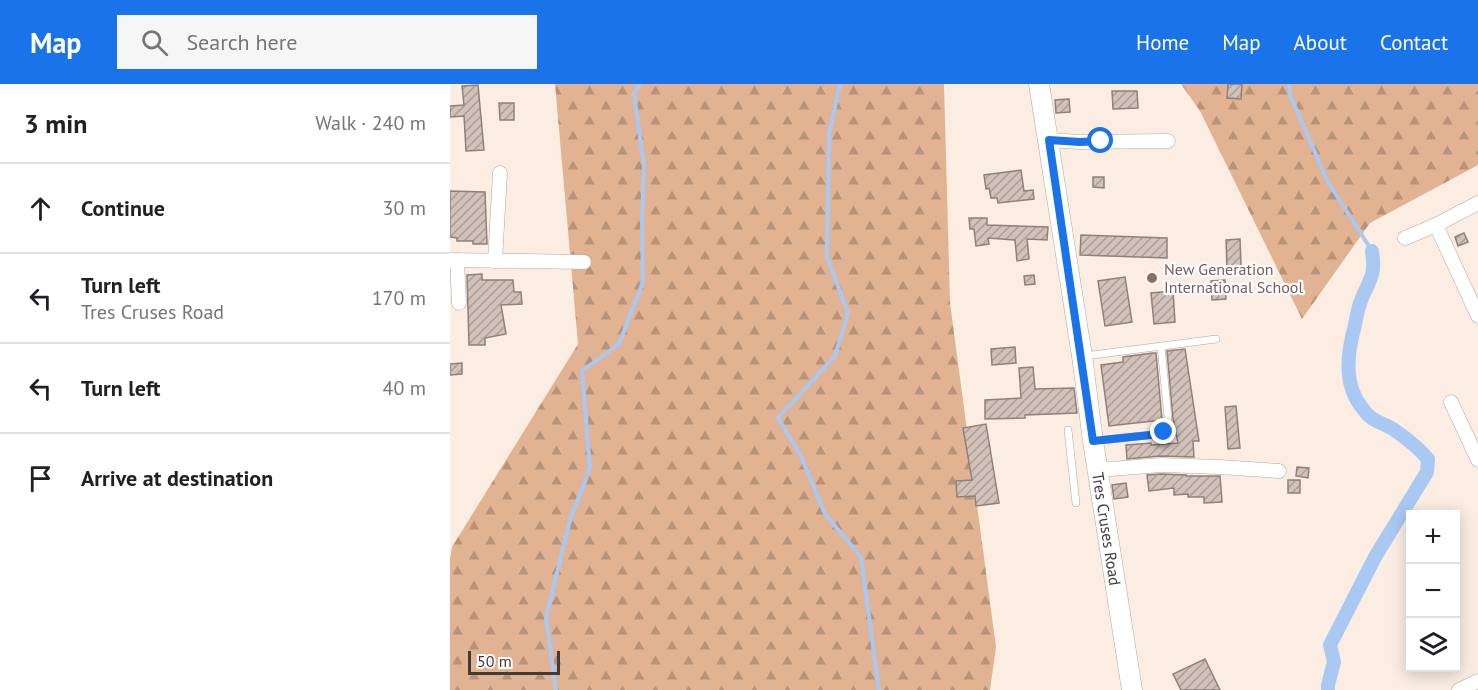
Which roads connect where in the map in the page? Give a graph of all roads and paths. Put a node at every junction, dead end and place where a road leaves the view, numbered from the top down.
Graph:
1 (1039, 84) edge
2 (1049, 140) junction
3 (1168, 141) dead end
4 (500, 173) dead end
5 (1478, 203) edge
6 (1436, 225) junction
7 (1405, 238) dead end
8 (453, 260) edge
9 (495, 261) junction
10 (584, 262) dead end
11 (459, 303) dead end
12 (1478, 316) edge
13 (1216, 339) dead end
14 (1161, 347) junction
15 (1082, 356) junction
16 (1451, 402) dead end
17 (1068, 430) dead end
18 (1093, 441) junction
19 (1478, 460) edge
20 (1098, 470) junction
21 (1279, 471) dead end
22 (1076, 503) dead end
23 (1478, 681) edge
24 (1462, 689) edge
25 (1132, 690) edge

1 - 2 main road, Tres Cruses Road
2 - 3 street
2 - 15 main road, Tres Cruses Road
4 - 9 street
5 - 6 street
6 - 7 street
6 - 12 street
8 - 9 street
8 - 11 street
9 - 10 street
13 - 14 lane
14 - 15 lane
14 - 18 lane
15 - 18 main road, Tres Cruses Road
16 - 19 street
17 - 22 lane
18 - 20 main road, Tres Cruses Road
20 - 21 street
20 - 25 main road, Tres Cruses Road
23 - 24 street

